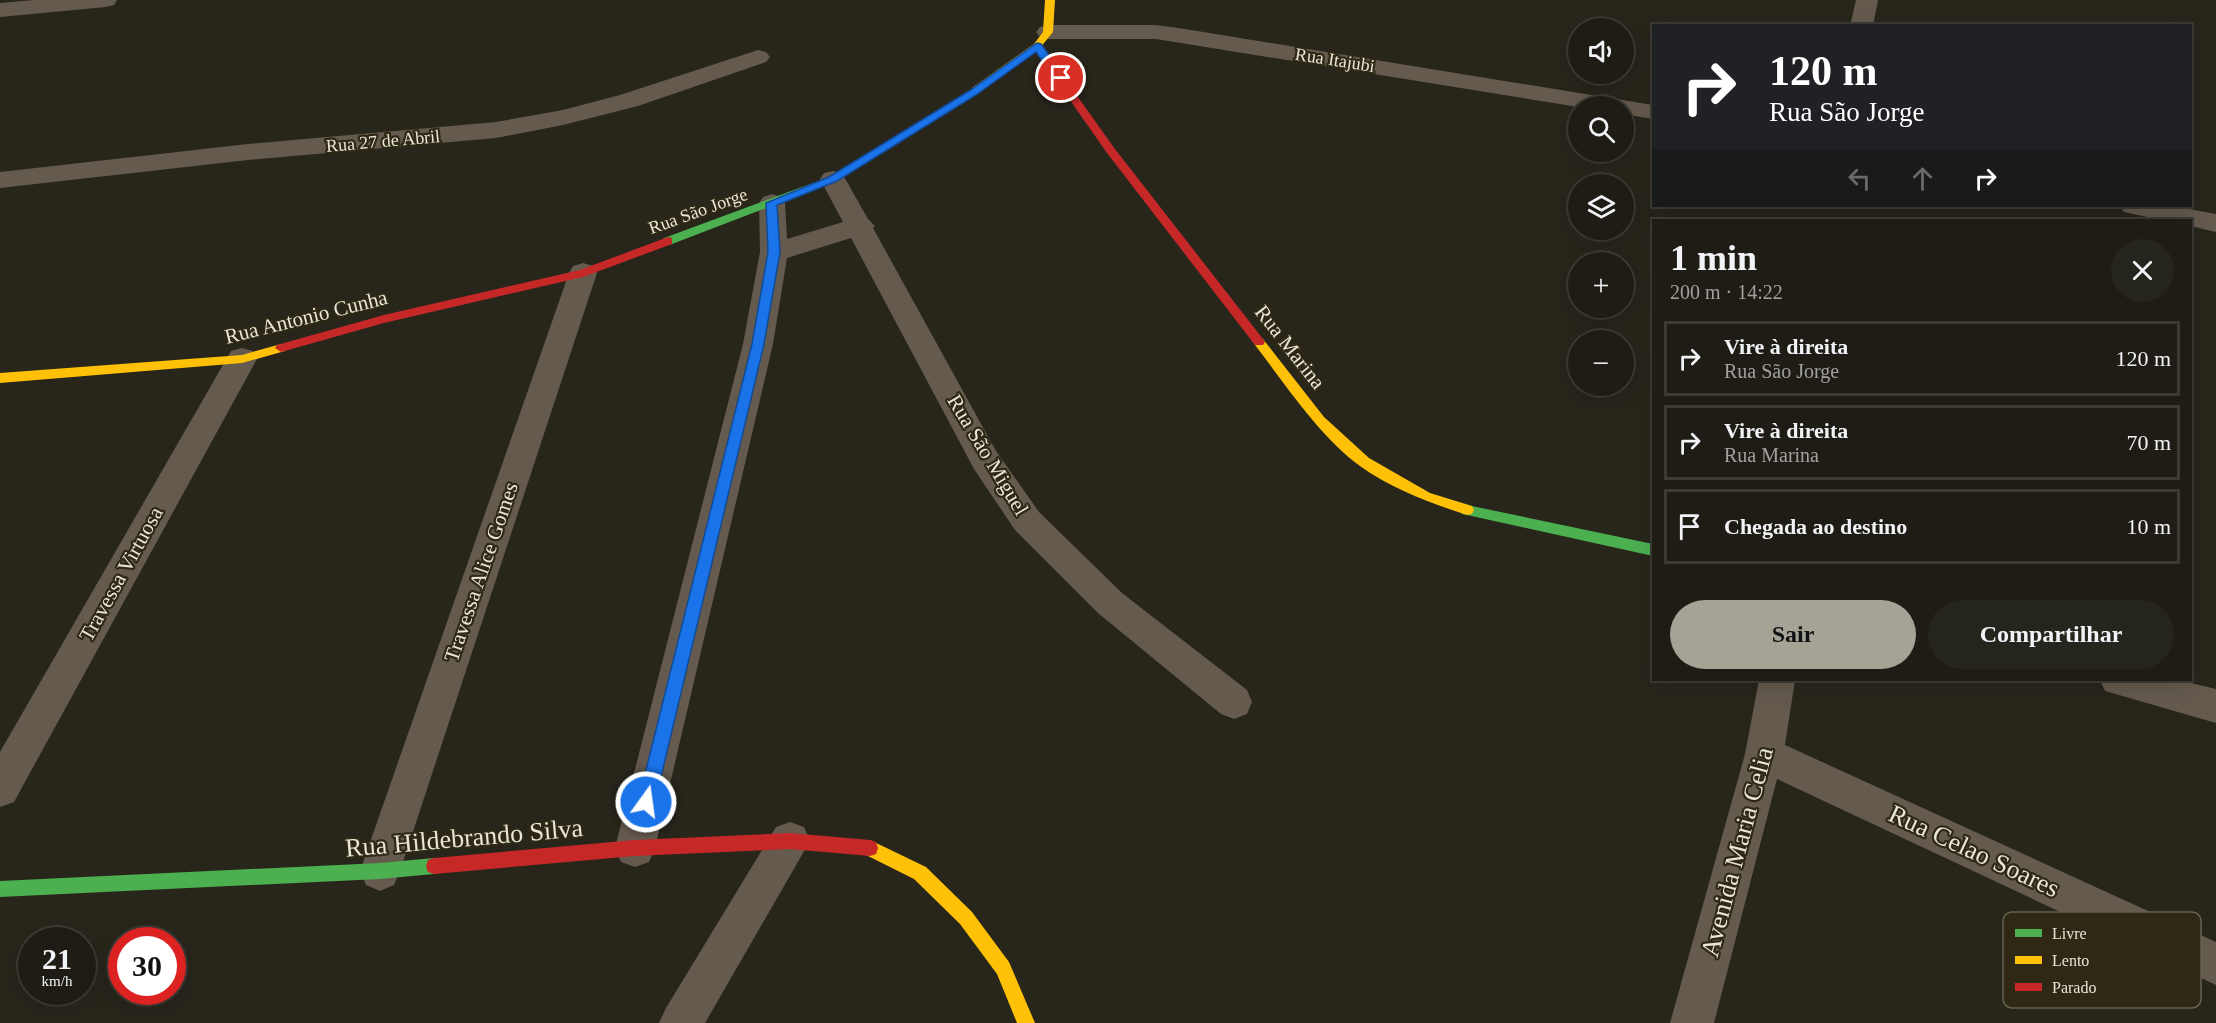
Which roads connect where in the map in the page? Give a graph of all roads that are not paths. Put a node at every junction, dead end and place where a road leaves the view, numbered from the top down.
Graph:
1 (106, 0) edge
2 (1050, 0) edge
3 (1867, 0) edge
4 (0, 10) edge
5 (1861, 24) edge
6 (1043, 39) junction
7 (758, 57) dead end
8 (1568, 98) edge
9 (1634, 109) edge
10 (1652, 112) edge
11 (833, 179) junction
12 (0, 180) edge
13 (772, 203) junction
14 (2138, 207) edge
15 (2216, 223) edge
16 (861, 226) junction
17 (774, 252) junction
18 (583, 273) junction
19 (242, 359) junction
20 (0, 378) edge
21 (1652, 550) edge
22 (1777, 681) edge
23 (2122, 681) edge
24 (1234, 702) dead end
25 (2216, 706) edge
26 (1764, 754) junction
27 (0, 789) edge
28 (790, 841) junction
29 (635, 848) junction
30 (380, 871) junction
31 (0, 890) edge
32 (2104, 912) edge
33 (2201, 957) edge
34 (2216, 964) edge
35 (681, 1023) edge
36 (1026, 1023) edge
37 (1692, 1023) edge

1 - 4 street
2 - 6 street
3 - 5 street
6 - 8 street, Rua Itajubi
6 - 11 street, Rua São Jorge
6 - 21 street, Rua Marina
7 - 12 street, Rua 27 de Abril
9 - 10 street, Rua Itajubi
11 - 13 street, Rua São Jorge
11 - 16 street, Rua São Miguel
13 - 17 street
13 - 18 street, Rua São Jorge
14 - 15 street
16 - 17 street
16 - 24 street, Rua São Miguel
17 - 29 street
18 - 19 street, Rua Antonio Cunha
18 - 30 street, Travessa Alice Gomes
19 - 20 street, Rua Antonio Cunha
19 - 27 street, Travessa Virtuosa
22 - 26 street, Avenida Maria Celia
23 - 25 street
26 - 32 street, Rua Celao Soares
26 - 37 street, Avenida Maria Celia
28 - 29 street, Rua Hildebrando Silva
28 - 35 street
28 - 36 street, Rua Hildebrando Silva
29 - 30 street, Rua Hildebrando Silva
30 - 31 street, Rua Hildebrando Silva
33 - 34 street, Rua Celao Soares

